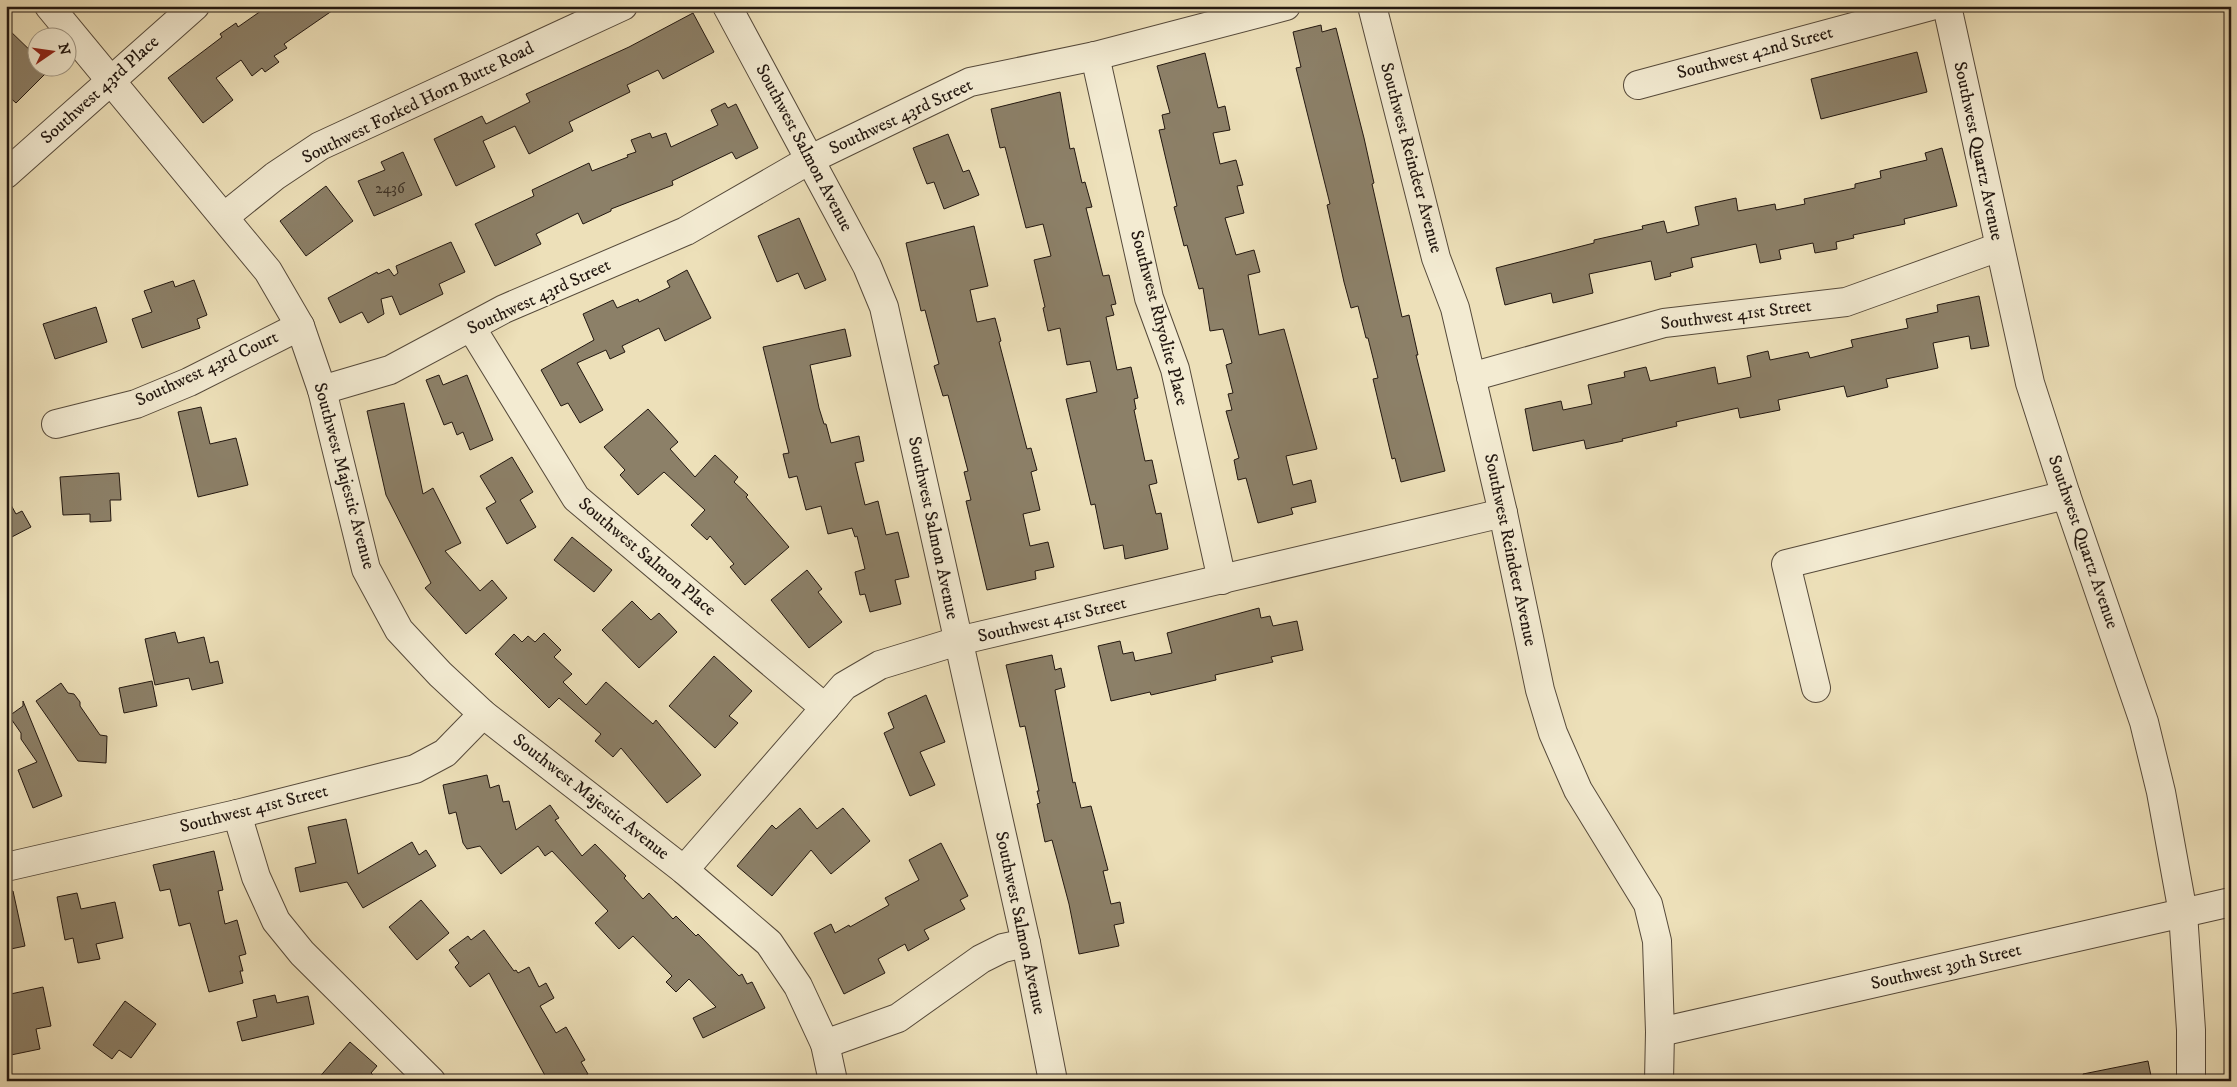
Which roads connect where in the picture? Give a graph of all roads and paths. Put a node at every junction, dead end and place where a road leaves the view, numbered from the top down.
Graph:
1 (49, 6) edge
2 (194, 6) edge
3 (623, 6) edge
4 (727, 6) edge
5 (1286, 6) edge
6 (1372, 6) edge
7 (1931, 6) edge
8 (1946, 6) edge
9 (1096, 56) junction
10 (111, 80) junction
11 (1638, 85) dead end
12 (811, 160) junction
13 (6, 174) edge
14 (224, 217) junction
15 (1999, 247) junction
16 (300, 326) junction
17 (472, 327) junction
18 (1471, 377) junction
19 (322, 390) junction
20 (56, 424) dead end
21 (2066, 495) junction
22 (1503, 513) junction
23 (1222, 580) junction
24 (958, 641) junction
25 (1816, 688) dead end
26 (825, 708) junction
27 (483, 714) junction
28 (237, 814) junction
29 (6, 867) edge
30 (684, 870) junction
31 (2231, 902) edge
32 (2183, 913) junction
33 (1026, 942) junction
34 (1660, 1032) junction
35 (825, 1044) junction
36 (431, 1081) edge
37 (833, 1081) edge
38 (1052, 1081) edge
39 (1659, 1081) edge
40 (2191, 1081) edge

1 - 10 street, Southwest Majestic Avenue
2 - 10 street, Southwest 43rd Place
3 - 14 street, Southwest Forked Horn Butte Road
4 - 12 street, Southwest Salmon Avenue
5 - 9 street, Southwest 43rd Street
6 - 18 street, Southwest Reindeer Avenue
7 - 11 street, Southwest 42nd Street
8 - 15 street, Southwest Quartz Avenue
9 - 12 street, Southwest 43rd Street
9 - 23 street, Southwest Rhyolite Place
10 - 13 street, Southwest 43rd Place
10 - 14 street, Southwest Majestic Avenue
12 - 17 street, Southwest 43rd Street
12 - 24 street, Southwest Salmon Avenue
14 - 16 street, Southwest Majestic Avenue
15 - 18 street, Southwest 41st Street
15 - 21 street, Southwest Quartz Avenue
16 - 19 street, Southwest Majestic Avenue
16 - 20 street, Southwest 43rd Court
17 - 19 street, Southwest 43rd Street
17 - 26 street, Southwest Salmon Place
18 - 22 street, Southwest Reindeer Avenue
19 - 27 street, Southwest Majestic Avenue
21 - 25 street
21 - 32 street, Southwest Quartz Avenue
22 - 23 street, Southwest 41st Street
22 - 34 street, Southwest Reindeer Avenue
23 - 24 street, Southwest 41st Street
24 - 26 street, Southwest 41st Street
24 - 33 street, Southwest Salmon Avenue
26 - 30 street, Southwest 41st Street
27 - 28 street, Southwest 41st Street
27 - 30 street, Southwest Majestic Avenue
28 - 29 street, Southwest 41st Street
28 - 36 street
30 - 35 street, Southwest Majestic Avenue
31 - 32 street, Southwest 39th Street
32 - 34 street, Southwest 39th Street
32 - 40 street, Southwest Quartz Avenue
33 - 35 street
33 - 38 street, Southwest Salmon Avenue
34 - 39 street, Southwest Reindeer Avenue
35 - 37 street, Southwest Majestic Avenue

